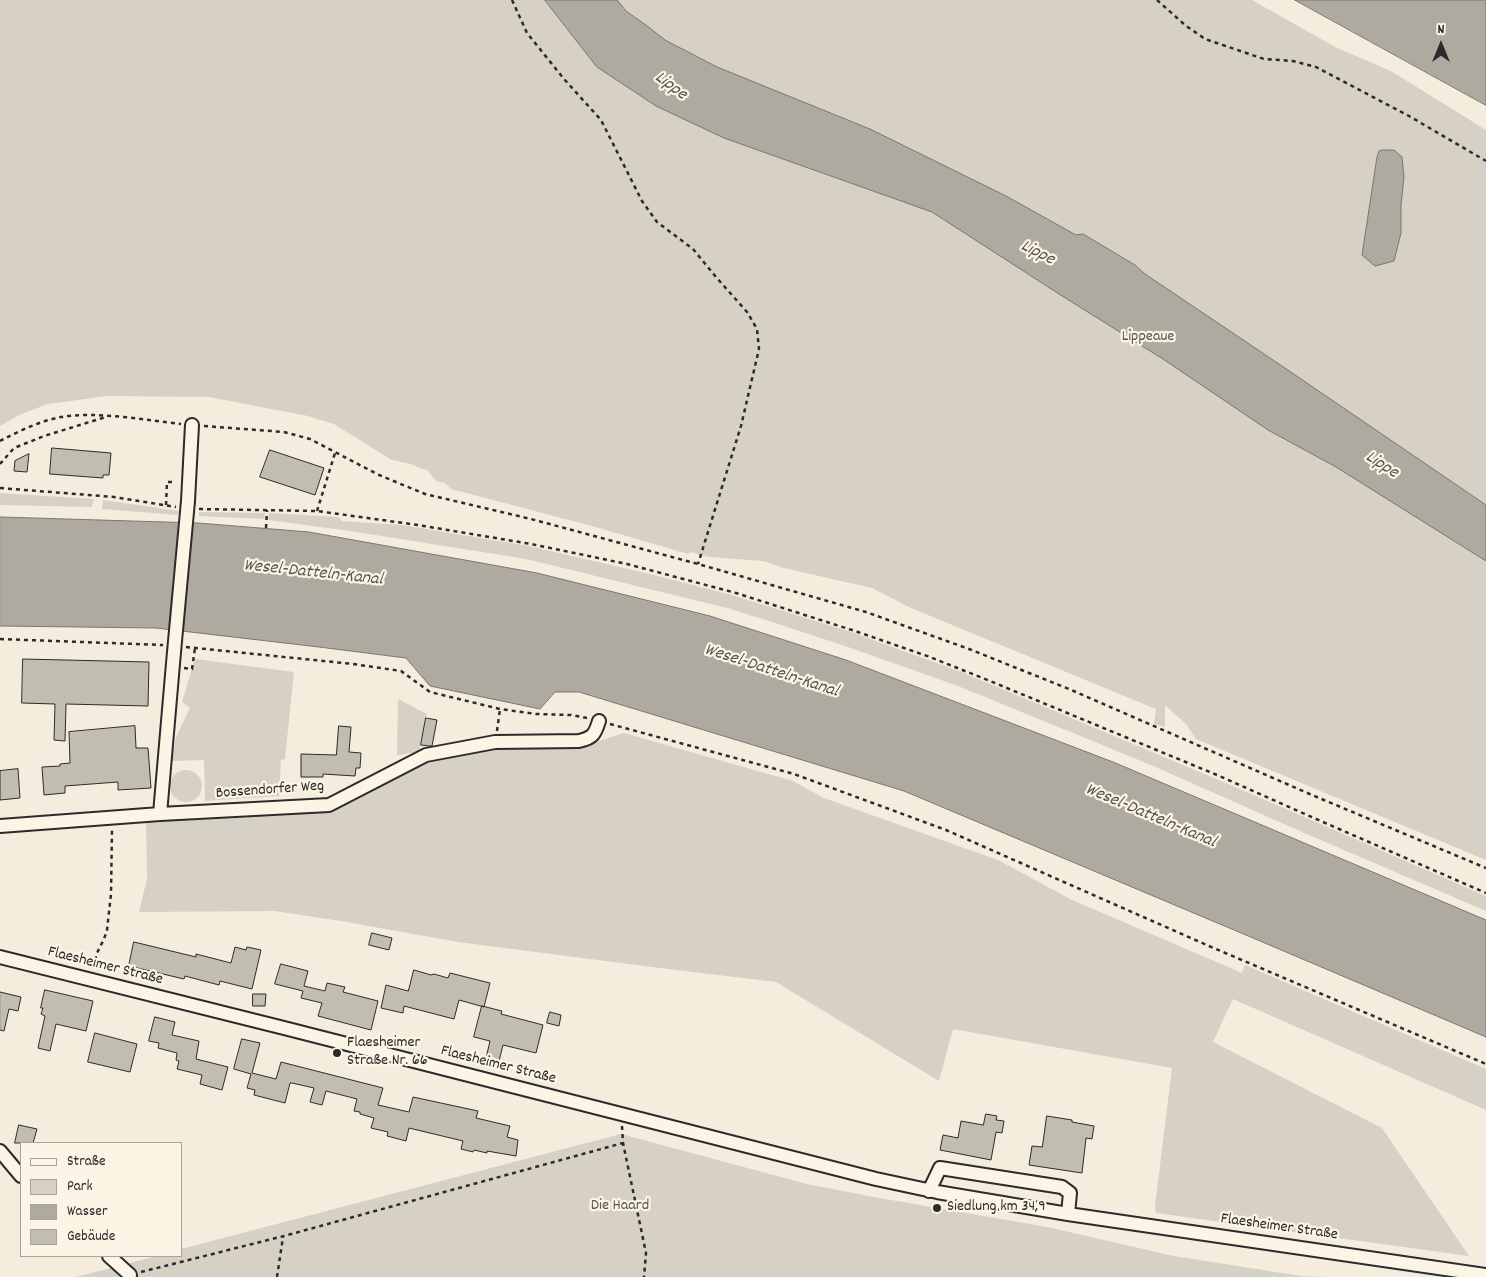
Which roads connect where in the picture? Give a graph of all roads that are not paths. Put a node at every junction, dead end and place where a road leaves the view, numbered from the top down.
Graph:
1 (192, 425) road end
2 (599, 720) road end
3 (160, 814) junction
4 (0, 826) edge
5 (0, 957) edge
6 (0, 1151) edge
7 (20, 1175) edge
8 (929, 1191) junction
9 (1068, 1214) junction
10 (109, 1257) edge
11 (130, 1275) road end
12 (1486, 1275) edge

1 - 3 street, bridge
2 - 3 street, Bossendorfer Weg
3 - 4 street, Bossendorfer Weg
5 - 8 street, Flaesheimer Straße
6 - 7 street
8 - 9 street, Flaesheimer Straße
8 - 9 street
9 - 12 street, Flaesheimer Straße
10 - 11 street

